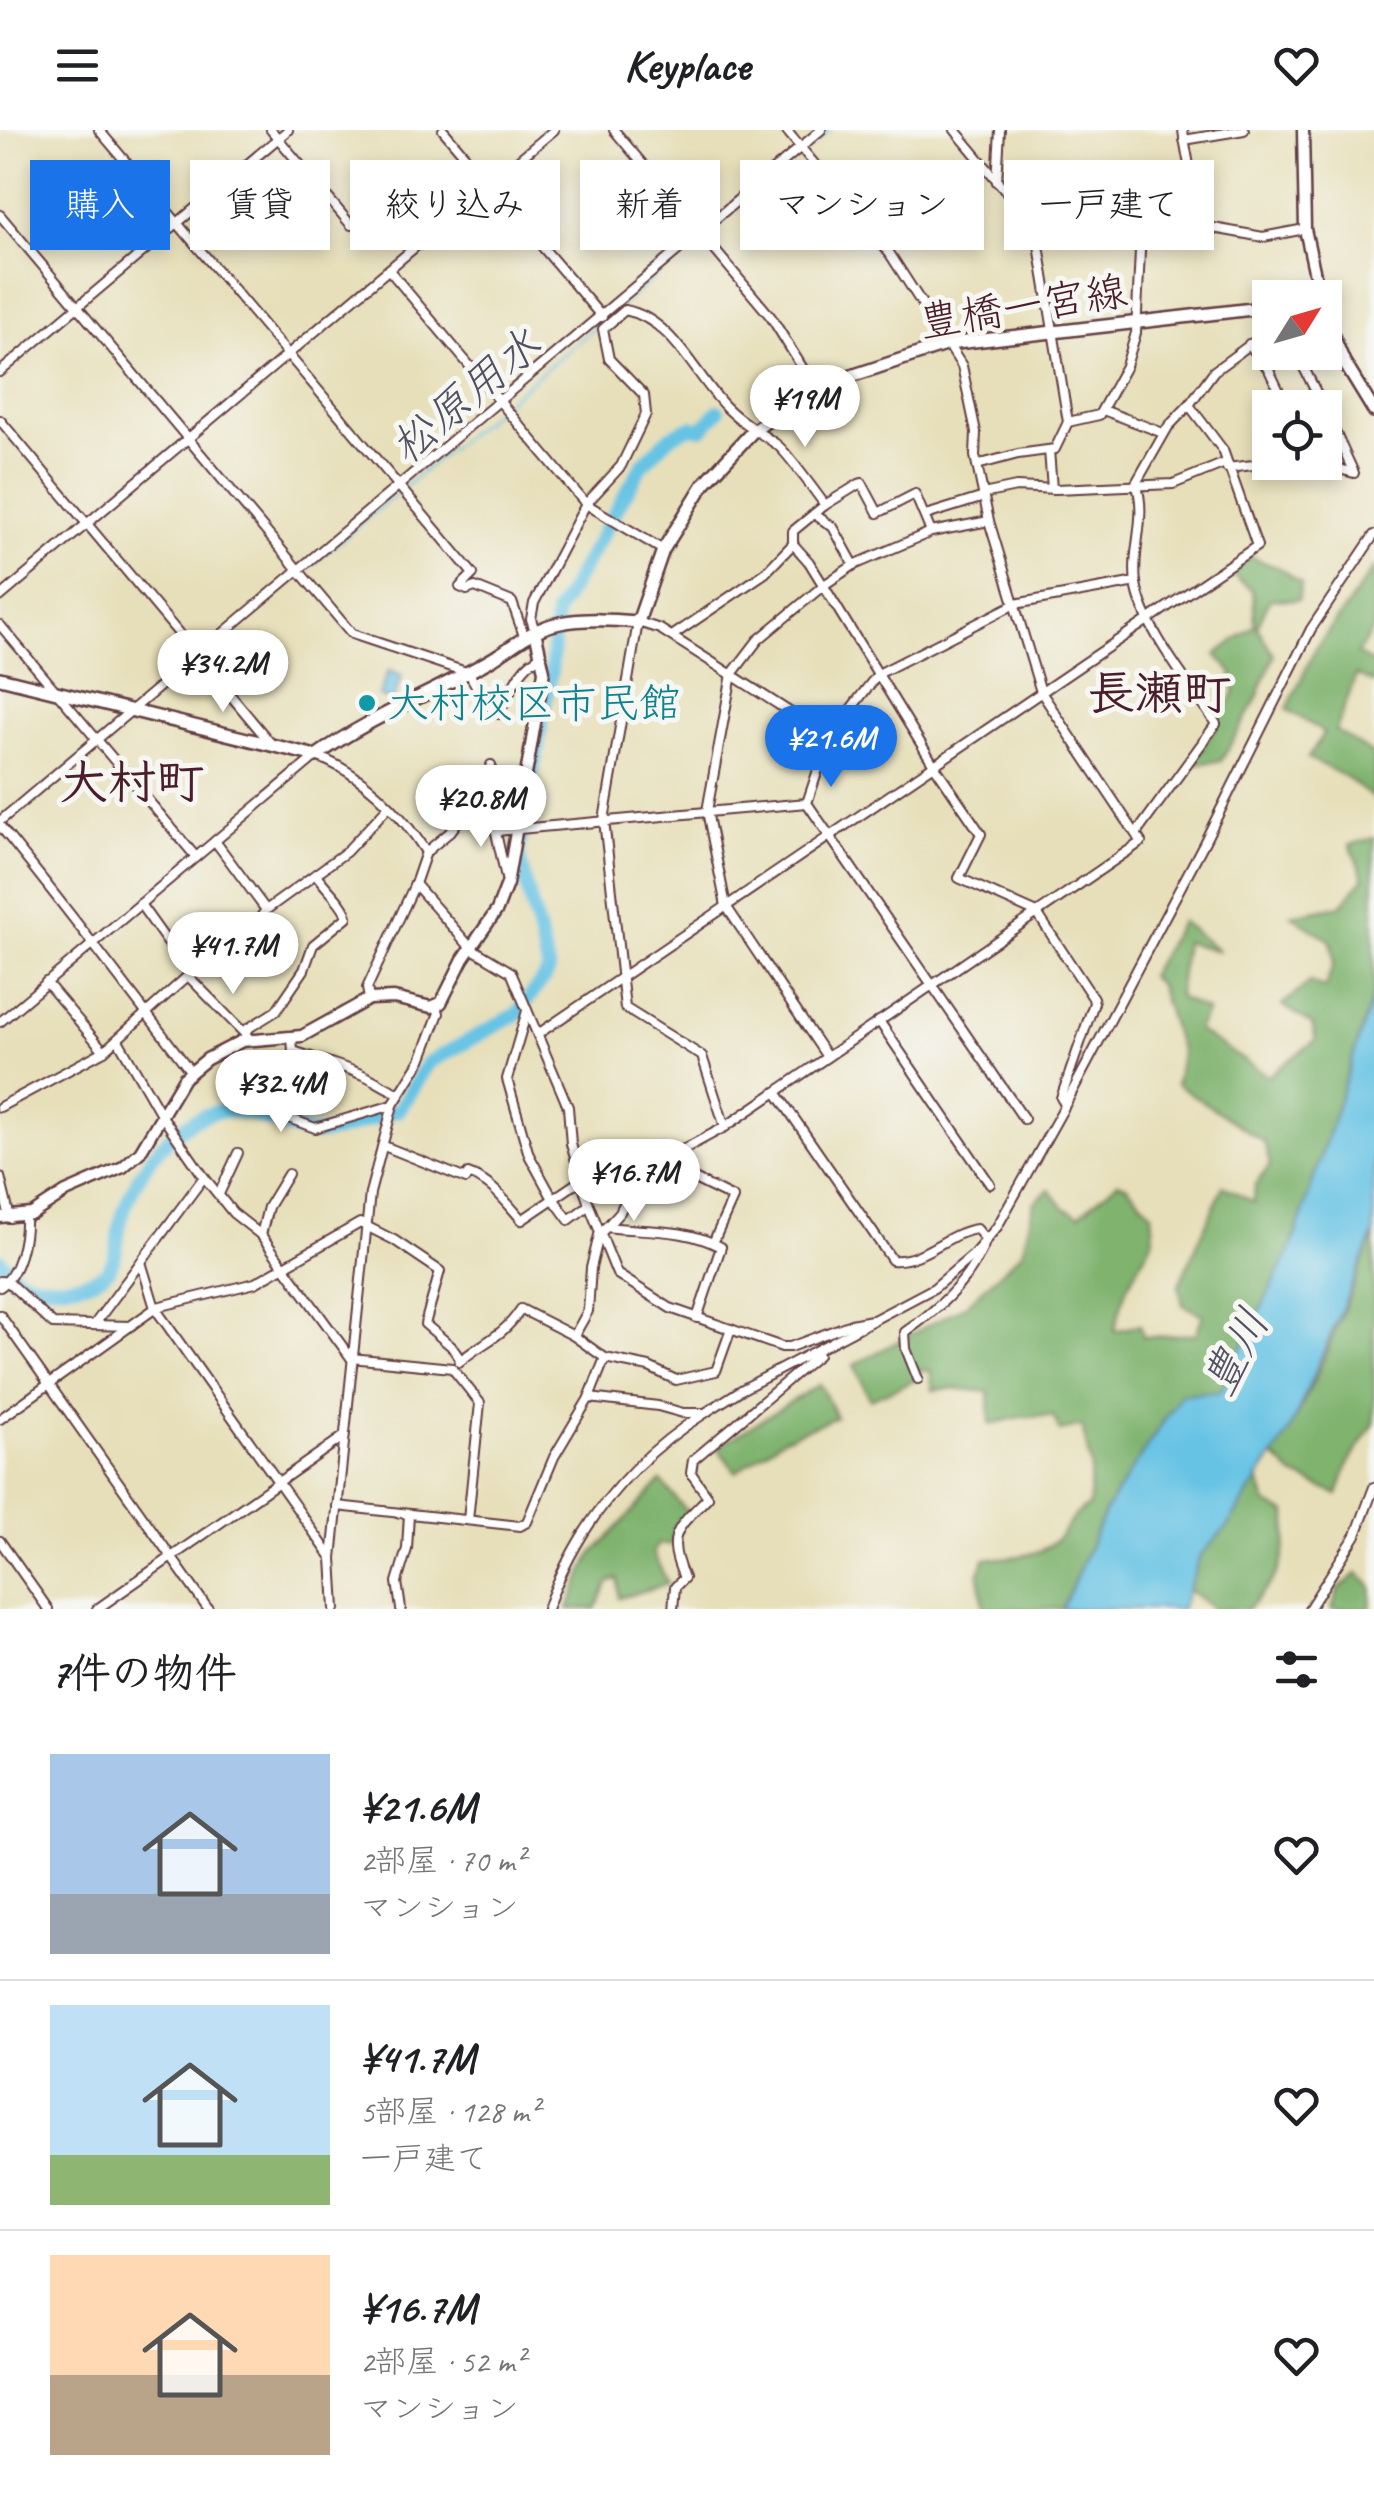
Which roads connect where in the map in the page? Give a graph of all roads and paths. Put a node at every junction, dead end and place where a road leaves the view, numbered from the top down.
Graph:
1 (99, 130) edge
2 (271, 130) edge
3 (288, 130) edge
4 (443, 130) edge
5 (554, 130) edge
6 (614, 130) edge
7 (786, 130) edge
8 (822, 130) edge
9 (954, 130) edge
10 (1000, 130) edge
11 (1244, 130) edge
12 (1302, 130) edge
13 (1184, 135) edge
14 (278, 138) junction
15 (803, 150) junction
16 (468, 160) edge
17 (520, 160) edge
18 (639, 160) edge
19 (1187, 160) edge
20 (997, 182) junction
21 (1004, 190) edge
22 (0, 215) edge
23 (720, 220) edge
24 (177, 223) junction
25 (350, 224) edge
26 (1214, 228) edge
27 (1305, 229) junction
28 (411, 250) edge
29 (545, 250) edge
30 (684, 250) edge
31 (714, 250) edge
32 (1040, 250) edge
33 (1140, 250) edge
34 (388, 270) junction
35 (1316, 280) edge
36 (77, 307) junction
37 (1252, 309) edge
38 (604, 319) junction
39 (1136, 321) junction
40 (1055, 331) junction
41 (1252, 342) edge
42 (948, 344) junction
43 (1249, 344) junction
44 (288, 354) junction
45 (1342, 357) edge
46 (0, 372) edge
47 (815, 388) junction
48 (1278, 390) edge
49 (500, 404) junction
50 (1189, 405) junction
51 (1103, 410) junction
52 (1374, 411) edge
53 (0, 420) edge
54 (1068, 422) junction
55 (753, 431) junction
56 (1164, 433) junction
57 (188, 439) junction
58 (1342, 447) edge
59 (1049, 450) junction
60 (1252, 464) edge
61 (977, 465) junction
62 (1226, 466) junction
63 (1342, 470) edge
64 (1137, 486) junction
65 (400, 488) junction
66 (1052, 488) junction
67 (984, 496) junction
68 (586, 504) junction
69 (825, 505) junction
70 (814, 514) junction
71 (926, 514) junction
72 (989, 521) junction
73 (87, 524) junction
74 (931, 532) junction
75 (1374, 535) edge
76 (793, 544) junction
77 (664, 550) junction
78 (854, 565) junction
79 (301, 572) junction
80 (1136, 582) junction
81 (824, 585) junction
82 (0, 596) edge
83 (1014, 604) junction
84 (1147, 618) junction
85 (638, 622) junction
86 (0, 625) edge
87 (542, 629) junction
88 (672, 636) junction
89 (200, 656) junction
90 (542, 656) junction
91 (467, 672) junction
92 (732, 674) junction
93 (878, 674) junction
94 (0, 678) edge
95 (1041, 692) junction
96 (57, 693) junction
97 (132, 710) junction
98 (830, 738) junction
99 (100, 740) junction
100 (274, 746) junction
101 (316, 756) junction
102 (490, 765) dead end
103 (934, 765) junction
104 (477, 794) junction
105 (807, 802) junction
106 (388, 806) junction
107 (707, 811) junction
108 (604, 820) junction
109 (0, 825) edge
110 (522, 828) junction
111 (496, 831) junction
112 (1136, 834) junction
113 (830, 836) junction
114 (215, 841) junction
115 (426, 852) junction
116 (196, 857) junction
117 (316, 874) junction
118 (415, 884) junction
119 (508, 884) junction
120 (140, 904) junction
121 (726, 906) junction
122 (266, 910) junction
123 (1037, 913) junction
124 (94, 942) junction
125 (471, 948) junction
126 (189, 975) junction
127 (620, 979) junction
128 (46, 982) junction
129 (932, 986) junction
130 (368, 1000) junction
131 (436, 1006) junction
132 (527, 1009) junction
133 (147, 1015) junction
134 (0, 1022) edge
135 (879, 1022) junction
136 (538, 1034) junction
137 (247, 1035) junction
138 (292, 1038) junction
139 (118, 1040) junction
140 (104, 1051) junction
141 (292, 1051) junction
142 (827, 1057) junction
143 (190, 1072) junction
144 (400, 1092) junction
145 (776, 1092) junction
146 (1066, 1104) junction
147 (393, 1106) junction
148 (0, 1107) edge
149 (162, 1116) junction
150 (1024, 1119) dead end
151 (725, 1127) junction
152 (384, 1146) junction
153 (238, 1153) dead end
154 (660, 1162) junction
155 (288, 1174) dead end
156 (0, 1176) edge
157 (204, 1177) junction
158 (581, 1180) junction
159 (990, 1184) dead end
160 (220, 1194) junction
161 (552, 1197) junction
162 (589, 1205) junction
163 (25, 1216) junction
164 (5, 1217) edge
165 (364, 1225) junction
166 (602, 1231) junction
167 (262, 1235) junction
168 (986, 1240) junction
169 (713, 1243) junction
170 (141, 1262) junction
171 (286, 1266) junction
172 (5, 1282) edge
173 (156, 1308) junction
174 (0, 1316) edge
175 (697, 1318) junction
176 (878, 1320) junction
177 (94, 1326) junction
178 (131, 1326) junction
179 (732, 1329) junction
180 (574, 1336) junction
181 (829, 1346) junction
182 (351, 1358) junction
183 (605, 1358) junction
184 (461, 1360) junction
185 (452, 1368) junction
186 (918, 1379) dead end
187 (49, 1384) junction
188 (589, 1398) junction
189 (705, 1414) junction
190 (0, 1419) edge
191 (343, 1437) junction
192 (277, 1481) junction
193 (1374, 1487) edge
194 (336, 1506) junction
195 (408, 1514) junction
196 (468, 1520) junction
197 (0, 1541) edge
198 (171, 1556) junction
199 (332, 1558) junction
200 (48, 1609) edge
201 (97, 1609) edge
202 (208, 1609) edge
203 (336, 1609) edge
204 (400, 1609) edge
205 (547, 1609) edge
206 (673, 1609) edge
207 (1308, 1609) edge

1 - 24 street
2 - 14 street
3 - 14 street
4 - 16 street
5 - 17 street
6 - 18 street
7 - 15 street
8 - 15 street
9 - 20 street
10 - 20 street
11 - 13 street
12 - 27 street
13 - 19 street
14 - 24 street
14 - 25 street
15 - 23 street
15 - 42 street
20 - 21 street
22 - 36 street
24 - 36 street
24 - 44 street
26 - 27 street
27 - 35 street
28 - 34 street
29 - 38 street
30 - 38 street
31 - 47 street
32 - 40 street
33 - 39 street
34 - 44 street
34 - 49 street
36 - 46 street
36 - 57 street
37 - 39 main road, 豊橋一宮線
38 - 49 street
38 - 55 street
38 - 68 street
39 - 40 main road, 豊橋一宮線
39 - 51 street
40 - 42 main road, 豊橋一宮線
40 - 54 street
41 - 43 street
42 - 47 main road, 豊橋一宮線
42 - 61 street
43 - 48 street
43 - 50 street
44 - 57 street
44 - 65 street
45 - 52 main road
47 - 55 main road, 豊橋一宮線
49 - 65 street
49 - 68 street
50 - 56 street
50 - 62 street
51 - 54 street
51 - 56 street
53 - 73 street
54 - 59 street
55 - 69 street
55 - 77 main road, 豊橋一宮線
56 - 64 street
57 - 73 street
57 - 79 street
58 - 63 street
59 - 61 street
59 - 66 street
60 - 62 street
61 - 67 street
62 - 64 street
62 - 84 street
64 - 66 street
64 - 80 street
65 - 79 street
65 - 87 street
66 - 67 street
67 - 71 street
67 - 72 street
68 - 77 street
68 - 87 street
69 - 70 street
69 - 71 street
70 - 76 street
70 - 78 street
71 - 74 street
72 - 74 street
72 - 83 street
73 - 82 street
73 - 89 street
74 - 78 street
75 - 146 street
76 - 81 street
76 - 88 street
77 - 85 main road, 豊橋一宮線
78 - 81 street
79 - 89 street
79 - 91 street
80 - 83 street
80 - 84 street
81 - 92 street
81 - 93 street
83 - 93 street
83 - 95 street
84 - 95 street
84 - 112 street
85 - 87 main road
85 - 88 street
85 - 108 street
86 - 96 street
87 - 90 street
87 - 91 main road
88 - 92 street
89 - 97 street
89 - 100 street
90 - 91 street
90 - 110 street
91 - 101 main road
92 - 98 street
92 - 107 street
93 - 98 street
93 - 103 street
94 - 96 main road
95 - 103 street
95 - 112 street
96 - 97 main road
96 - 99 street
97 - 99 street
97 - 100 main road
98 - 105 street
99 - 109 street
99 - 116 street
100 - 101 main road
101 - 106 street
101 - 114 street
102 - 104 street
103 - 113 street
103 - 123 street
104 - 111 street
104 - 115 street
105 - 107 street
105 - 113 street
106 - 115 street
106 - 117 street
107 - 108 street
107 - 121 street
108 - 110 street
108 - 127 street
109 - 124 street
110 - 111 street
110 - 119 street
111 - 119 street
112 - 123 street
113 - 121 street
113 - 129 street
114 - 116 street
114 - 122 street
115 - 118 street
116 - 120 street
117 - 122 street
117 - 137 street
118 - 125 street
118 - 130 street
119 - 125 street
120 - 124 street
120 - 126 street
121 - 127 street
121 - 142 street
122 - 126 street
123 - 129 street
123 - 146 street
124 - 128 street
124 - 133 street
125 - 131 street
125 - 132 street
126 - 133 street
126 - 137 street
127 - 136 street
127 - 151 street
128 - 134 street
128 - 140 street
129 - 135 street
129 - 150 street
130 - 131 street
130 - 138 street
131 - 144 street
132 - 136 street
132 - 161 street
133 - 139 street
133 - 143 street
135 - 142 street
135 - 159 street
136 - 158 street
137 - 138 street
137 - 143 street
138 - 141 street
139 - 140 street
139 - 149 street
140 - 148 street
141 - 144 street
141 - 147 street
142 - 145 street
143 - 149 street
144 - 147 street
145 - 151 street
145 - 168 street
146 - 168 street
147 - 152 street
149 - 157 street
149 - 163 street
151 - 154 street
152 - 161 street
152 - 165 street
153 - 160 street
154 - 166 street
154 - 169 street
155 - 167 street
156 - 164 street
157 - 160 street
157 - 170 street
158 - 161 street
158 - 162 street
160 - 167 street
161 - 162 street
162 - 166 street
163 - 164 street
163 - 172 street
165 - 171 street
165 - 182 street
165 - 184 street
166 - 169 street
166 - 175 street
166 - 180 street
167 - 171 street
168 - 176 street
168 - 186 street
169 - 175 street
170 - 173 street
170 - 177 street
171 - 173 street
171 - 182 street
172 - 177 street
173 - 178 street
173 - 192 street
174 - 187 street
175 - 179 street
176 - 179 street
176 - 181 street
177 - 178 street
178 - 187 street
179 - 183 street
180 - 183 street
180 - 184 street
181 - 189 street
181 - 206 street
182 - 185 street
182 - 191 street
183 - 188 street
184 - 185 street
185 - 196 street
187 - 190 street
187 - 198 street
188 - 189 street
188 - 196 street
189 - 205 street
191 - 192 street
191 - 194 street
192 - 198 street
192 - 199 street
193 - 207 street
194 - 195 street
194 - 199 street
195 - 196 street
195 - 204 street
197 - 200 street
198 - 201 street
198 - 202 street
199 - 203 street

